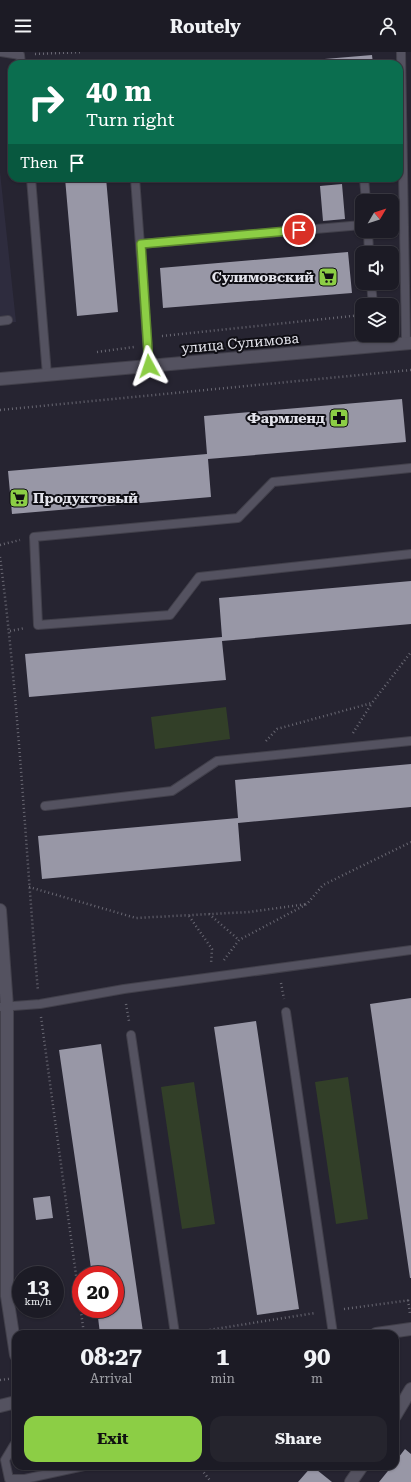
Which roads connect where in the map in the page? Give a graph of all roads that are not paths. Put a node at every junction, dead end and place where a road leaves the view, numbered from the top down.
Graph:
1 (1, 52) edge
2 (21, 60) edge
3 (403, 135) edge
4 (31, 182) edge
5 (135, 182) edge
6 (364, 182) edge
7 (365, 194) edge
8 (355, 226) edge
9 (141, 244) junction
10 (366, 342) edge
11 (386, 342) edge
12 (408, 344) edge
13 (149, 366) junction
14 (47, 375) junction
15 (0, 379) edge
16 (411, 468) edge
17 (411, 554) edge
18 (411, 741) edge
19 (45, 806) dead end
20 (0, 910) edge
21 (411, 950) edge
22 (4, 1007) edge
23 (286, 1012) road end
24 (131, 1035) road end
25 (4, 1296) edge
26 (411, 1329) edge
27 (174, 1330) edge
28 (332, 1330) edge
29 (399, 1331) edge
30 (12, 1335) edge
31 (411, 1389) edge
32 (12, 1403) edge
33 (0, 1406) edge
34 (399, 1409) edge
35 (12, 1448) edge
36 (67, 1470) edge
37 (359, 1470) edge
38 (25, 1480) edge
39 (351, 1482) edge

1 - 2 lane
3 - 12 lane
4 - 14 lane
5 - 9 lane
6 - 7 lane
8 - 9 lane
9 - 13 lane
10 - 13 street, улица Сулимова
11 - 12 street, улица Сулимова
13 - 14 street, улица Сулимова
14 - 15 street, улица Сулимова
16 - 17 lane
18 - 19 lane
20 - 22 street
21 - 22 lane
22 - 25 street
23 - 28 lane
24 - 27 lane
25 - 30 street
26 - 29 street
31 - 34 street
32 - 33 street
35 - 38 lane
36 - 38 lane
37 - 39 street

